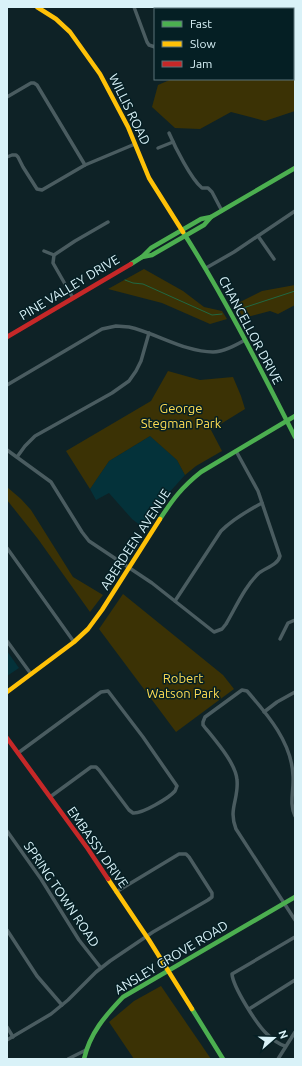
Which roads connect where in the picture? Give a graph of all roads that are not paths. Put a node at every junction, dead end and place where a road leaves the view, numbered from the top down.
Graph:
1 (37, 7) edge
2 (134, 7) edge
3 (153, 47) edge
4 (7, 97) edge
5 (169, 133) dead end
6 (173, 142) junction
7 (135, 144) junction
8 (158, 148) dead end
9 (7, 157) edge
10 (85, 165) junction
11 (295, 168) edge
12 (222, 211) junction
13 (295, 211) edge
14 (211, 217) junction
15 (108, 222) dead end
16 (183, 230) junction
17 (186, 235) junction
18 (258, 236) junction
19 (44, 251) dead end
20 (54, 255) junction
21 (142, 257) junction
22 (274, 259) dead end
23 (206, 268) junction
24 (73, 298) junction
25 (149, 333) junction
26 (7, 337) edge
27 (245, 340) junction
28 (7, 385) edge
29 (295, 416) edge
30 (287, 421) junction
31 (295, 437) edge
32 (7, 450) edge
33 (236, 451) junction
34 (17, 457) junction
35 (262, 503) junction
36 (7, 548) edge
37 (129, 567) junction
38 (175, 601) junction
39 (295, 620) edge
40 (280, 639) dead end
41 (7, 641) edge
42 (74, 642) junction
43 (31, 674) junction
44 (7, 692) edge
45 (295, 692) edge
46 (264, 712) junction
47 (7, 738) edge
48 (18, 753) junction
49 (50, 797) junction
50 (295, 816) edge
51 (7, 831) edge
52 (116, 892) junction
53 (295, 897) edge
54 (284, 903) junction
55 (295, 920) edge
56 (7, 930) edge
57 (147, 936) junction
58 (295, 937) edge
59 (101, 968) junction
60 (168, 970) junction
61 (295, 980) edge
62 (62, 1006) junction
63 (249, 1009) junction
64 (7, 1027) edge
65 (295, 1032) edge
66 (13, 1037) junction
67 (7, 1040) edge
68 (285, 1046) junction
69 (86, 1050) junction
70 (71, 1059) edge
71 (84, 1059) edge
72 (223, 1059) edge
73 (278, 1059) edge

1 - 7 street, WILLIS ROAD
2 - 3 street
4 - 10 street
5 - 6 street
6 - 8 street
6 - 12 street
7 - 10 street
7 - 16 street, WILLIS ROAD
9 - 10 street
11 - 12 street, PINE VALLEY DRIVE
12 - 14 street, PINE VALLEY DRIVE
13 - 18 street
14 - 16 street, PINE VALLEY DRIVE
14 - 17 street, PINE VALLEY DRIVE
15 - 20 street
16 - 17 street, WILLIS ROAD
16 - 21 street, PINE VALLEY DRIVE
17 - 21 street, PINE VALLEY DRIVE
17 - 23 street, CHANCELLOR DRIVE
18 - 22 street
18 - 23 street
19 - 20 street
20 - 24 street
21 - 24 street, PINE VALLEY DRIVE
23 - 27 street, CHANCELLOR DRIVE
24 - 26 street, PINE VALLEY DRIVE
25 - 27 street
25 - 28 street
25 - 34 street
27 - 30 street, CHANCELLOR DRIVE
29 - 30 street, ABERDEEN AVENUE
30 - 31 street, CHANCELLOR DRIVE
30 - 33 street, ABERDEEN AVENUE
32 - 34 street
33 - 35 street
33 - 37 street, ABERDEEN AVENUE
34 - 37 street
35 - 38 street
35 - 38 street
36 - 42 street
37 - 38 street
37 - 42 street, ABERDEEN AVENUE
39 - 40 street
41 - 43 street
42 - 43 street, ABERDEEN AVENUE
43 - 44 street, ABERDEEN AVENUE
45 - 46 street
46 - 50 street
46 - 54 street
47 - 48 street, EMBASSY DRIVE
48 - 49 street, EMBASSY DRIVE
48 - 49 street
49 - 52 street, EMBASSY DRIVE
51 - 59 street, SPRING TOWN ROAD
52 - 57 street, EMBASSY DRIVE
52 - 57 street
53 - 54 street, ANSLEY GROVE ROAD
54 - 55 street
54 - 60 street, ANSLEY GROVE ROAD
56 - 62 street
57 - 59 street
57 - 60 street, EMBASSY DRIVE
58 - 63 street
59 - 62 street
60 - 69 street, ANSLEY GROVE ROAD
60 - 72 street, EMBASSY DRIVE
61 - 63 street
62 - 66 street
63 - 68 street
64 - 66 street
65 - 68 street
66 - 67 street
68 - 73 street
69 - 70 street
69 - 71 street, ANSLEY GROVE ROAD

